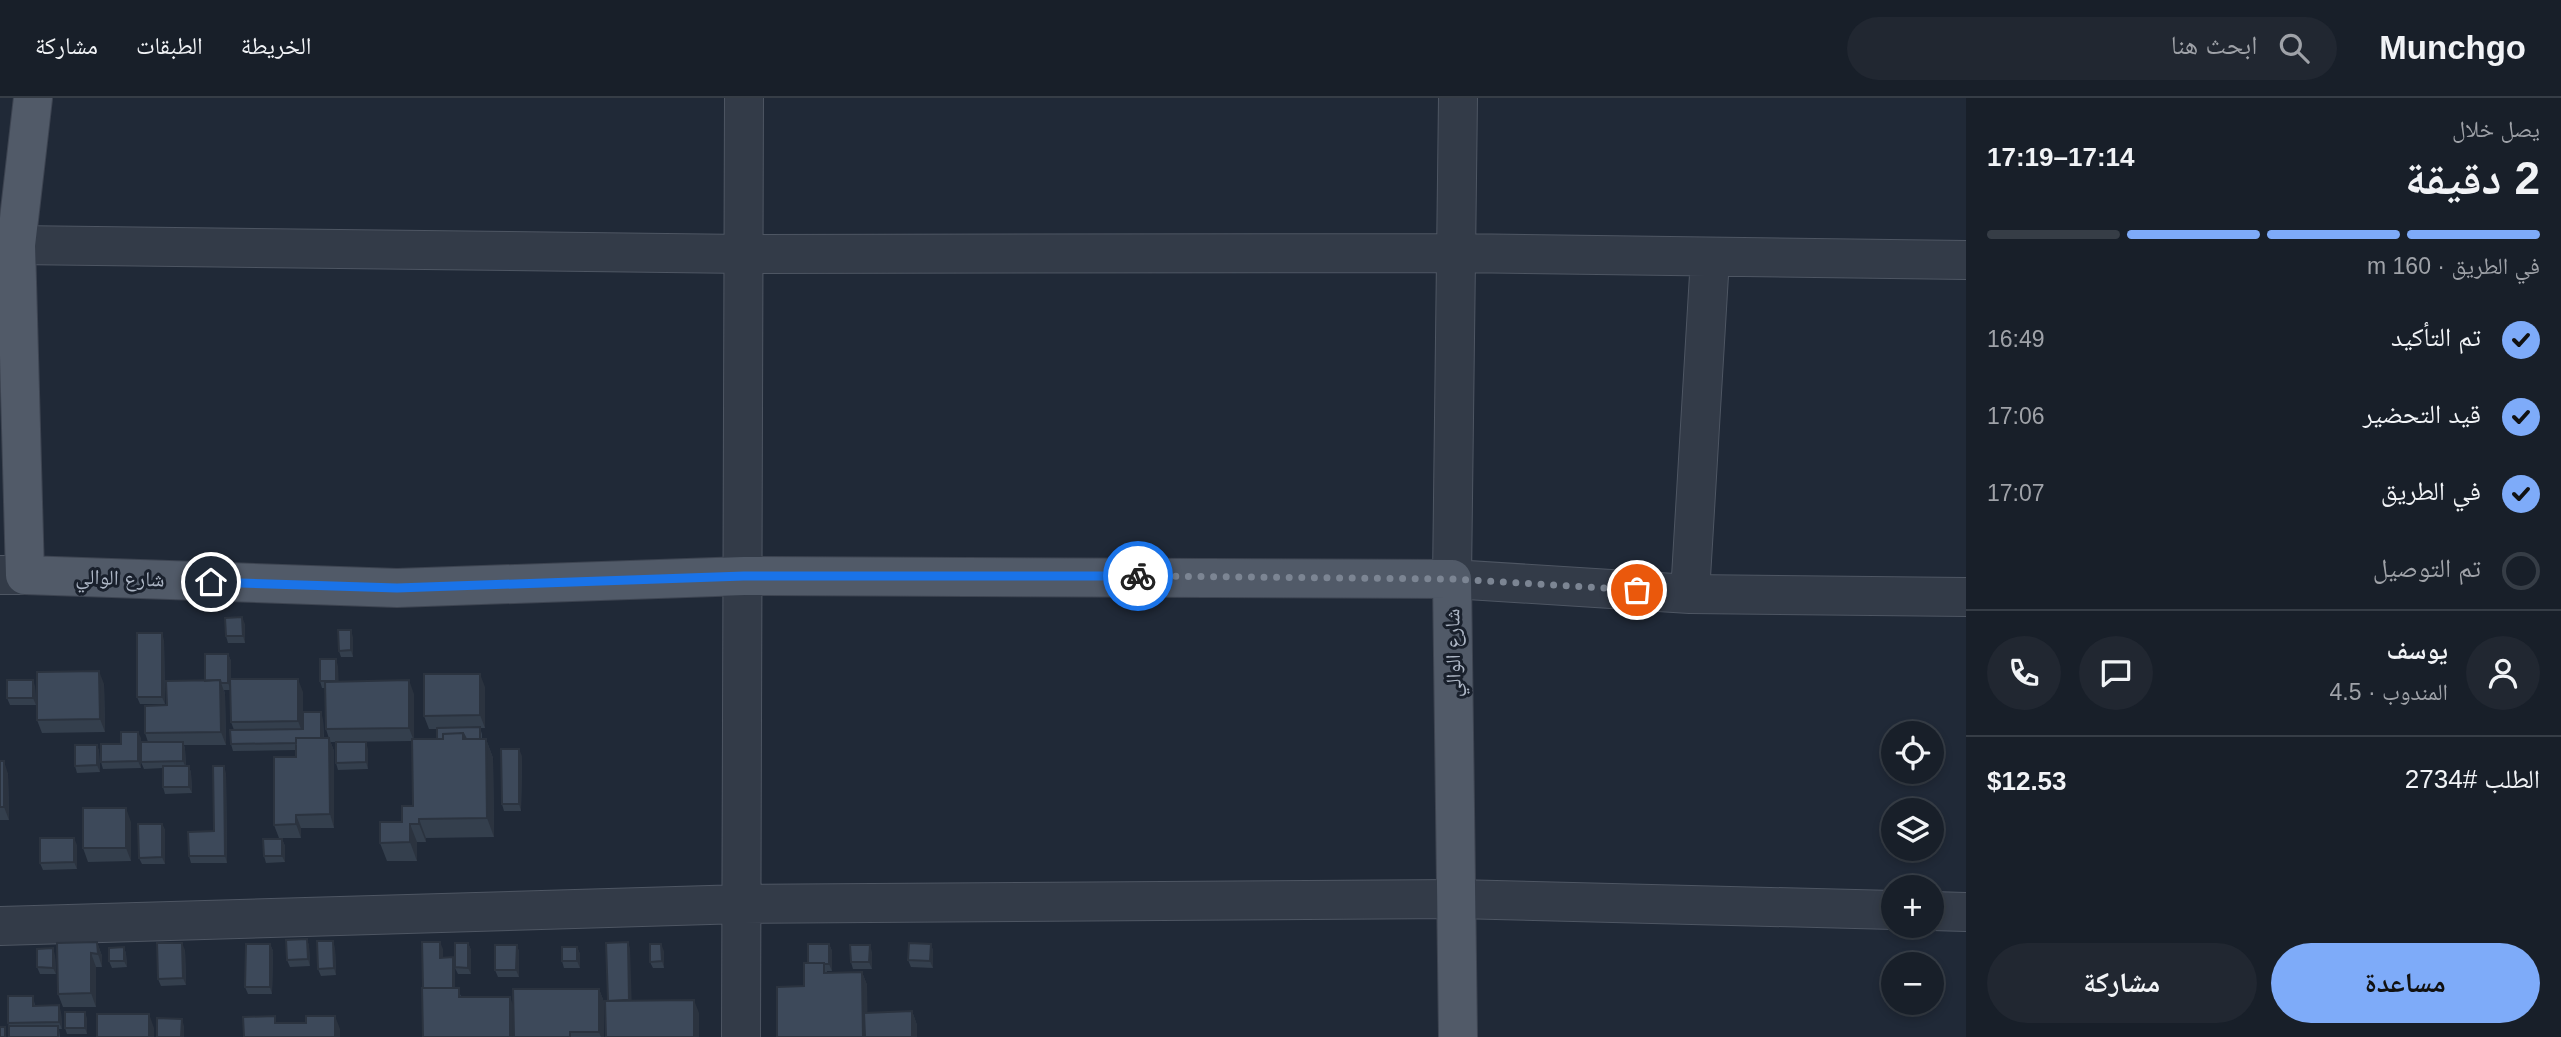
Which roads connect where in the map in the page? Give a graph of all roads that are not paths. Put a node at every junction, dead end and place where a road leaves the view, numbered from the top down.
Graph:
1 (33, 98) edge
2 (744, 98) edge
3 (1458, 98) edge
4 (16, 245) junction
5 (1457, 253) junction
6 (745, 254) junction
7 (1710, 258) junction
8 (1966, 260) edge
9 (13, 575) edge
10 (744, 576) junction
11 (1452, 579) junction
12 (1690, 594) junction
13 (1966, 597) edge
14 (1456, 899) junction
15 (743, 904) junction
16 (1881, 910) edge
17 (1944, 911) edge
18 (1966, 912) edge
19 (0, 926) edge
20 (741, 1037) edge
21 (1458, 1037) edge

1 - 4 main road, شارع الوالي
2 - 6 street
3 - 5 street
4 - 6 street
4 - 9 main road, شارع الوالي
5 - 6 street
5 - 7 street
5 - 11 street
6 - 10 street
7 - 8 street
7 - 12 street
9 - 10 main road, شارع الوالي
10 - 11 main road, شارع الوالي
10 - 15 street
11 - 12 street
11 - 14 main road, شارع الوالي
12 - 13 street
14 - 15 street
14 - 16 street
14 - 21 main road, شارع الوالي
15 - 19 street
15 - 20 street
17 - 18 street

